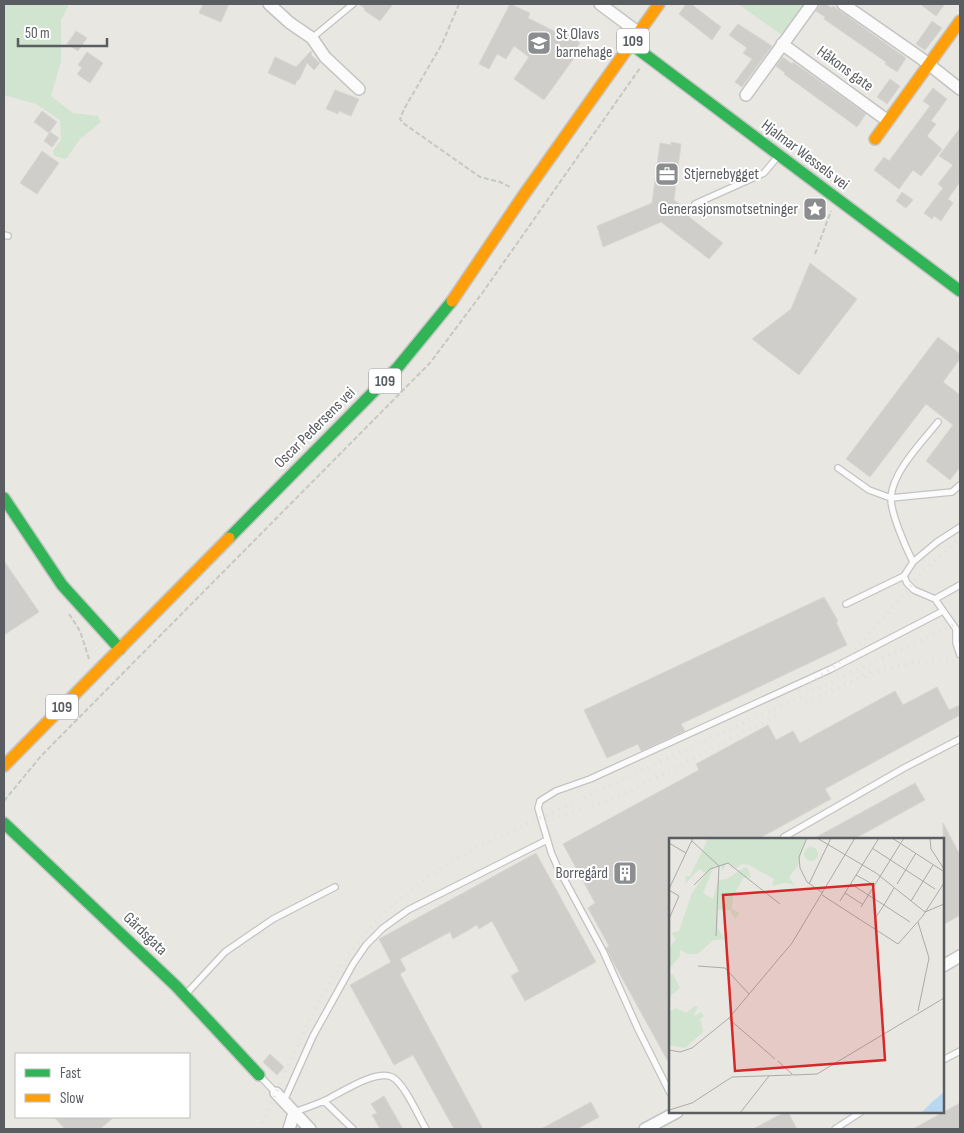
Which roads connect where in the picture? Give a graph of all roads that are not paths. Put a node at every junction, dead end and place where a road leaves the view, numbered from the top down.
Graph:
1 (270, 4) edge
2 (353, 4) edge
3 (600, 4) edge
4 (659, 4) edge
5 (812, 4) edge
6 (843, 4) edge
7 (960, 21) edge
8 (639, 33) junction
9 (312, 38) junction
10 (631, 44) junction
11 (782, 44) junction
12 (929, 65) junction
13 (359, 89) dead end
14 (960, 89) edge
15 (746, 95) dead end
16 (888, 121) junction
17 (875, 139) dead end
18 (779, 155) junction
19 (695, 204) dead end
20 (960, 291) edge
21 (938, 422) dead end
22 (838, 468) dead end
23 (960, 485) edge
24 (4, 498) edge
25 (891, 498) junction
26 (960, 527) edge
27 (913, 562) junction
28 (904, 576) junction
29 (960, 584) edge
30 (934, 599) junction
31 (846, 604) dead end
32 (943, 611) junction
33 (958, 630) edge
34 (120, 649) junction
35 (960, 655) edge
36 (960, 738) edge
37 (4, 766) edge
38 (4, 823) edge
39 (784, 837) dead end
40 (547, 840) junction
41 (335, 887) dead end
42 (960, 956) edge
43 (944, 965) edge
44 (184, 995) junction
45 (960, 1051) edge
46 (944, 1059) edge
47 (259, 1075) joint
48 (669, 1091) edge
49 (280, 1097) junction
50 (324, 1101) junction
51 (294, 1113) junction
52 (675, 1113) edge
53 (860, 1113) edge
54 (289, 1129) edge
55 (310, 1129) edge
56 (353, 1129) edge
57 (426, 1129) edge
58 (645, 1129) edge
59 (835, 1129) edge

1 - 9 street
2 - 9 lane
3 - 8 street
4 - 8 street, Oscar Pedersens vei / 109
5 - 11 street
6 - 12 street
7 - 12 street
8 - 10 street, Oscar Pedersens vei / 109
9 - 13 street
10 - 18 street, Hjalmar Wessels vei
10 - 34 street, Oscar Pedersens vei / 109
11 - 15 street
11 - 16 street, Håkons gate
12 - 14 street
12 - 16 street
16 - 17 street
18 - 19 lane
18 - 20 street, Hjalmar Wessels vei
21 - 25 lane
22 - 25 lane
23 - 25 lane
24 - 34 street
25 - 27 lane
26 - 27 lane
27 - 28 lane
28 - 30 lane
28 - 31 lane
29 - 30 lane
30 - 32 lane
32 - 33 lane
32 - 40 lane
33 - 35 lane
34 - 37 street, Oscar Pedersens vei / 109
36 - 39 lane
38 - 44 street, Gårdsgata
40 - 48 lane
40 - 49 lane
41 - 44 lane
42 - 43 street
44 - 47 street, Gårdsgata
45 - 46 lane
47 - 49 lane
49 - 51 street
50 - 51 lane
50 - 56 lane
50 - 57 lane
51 - 54 street
51 - 55 street
52 - 58 street
53 - 59 lane

